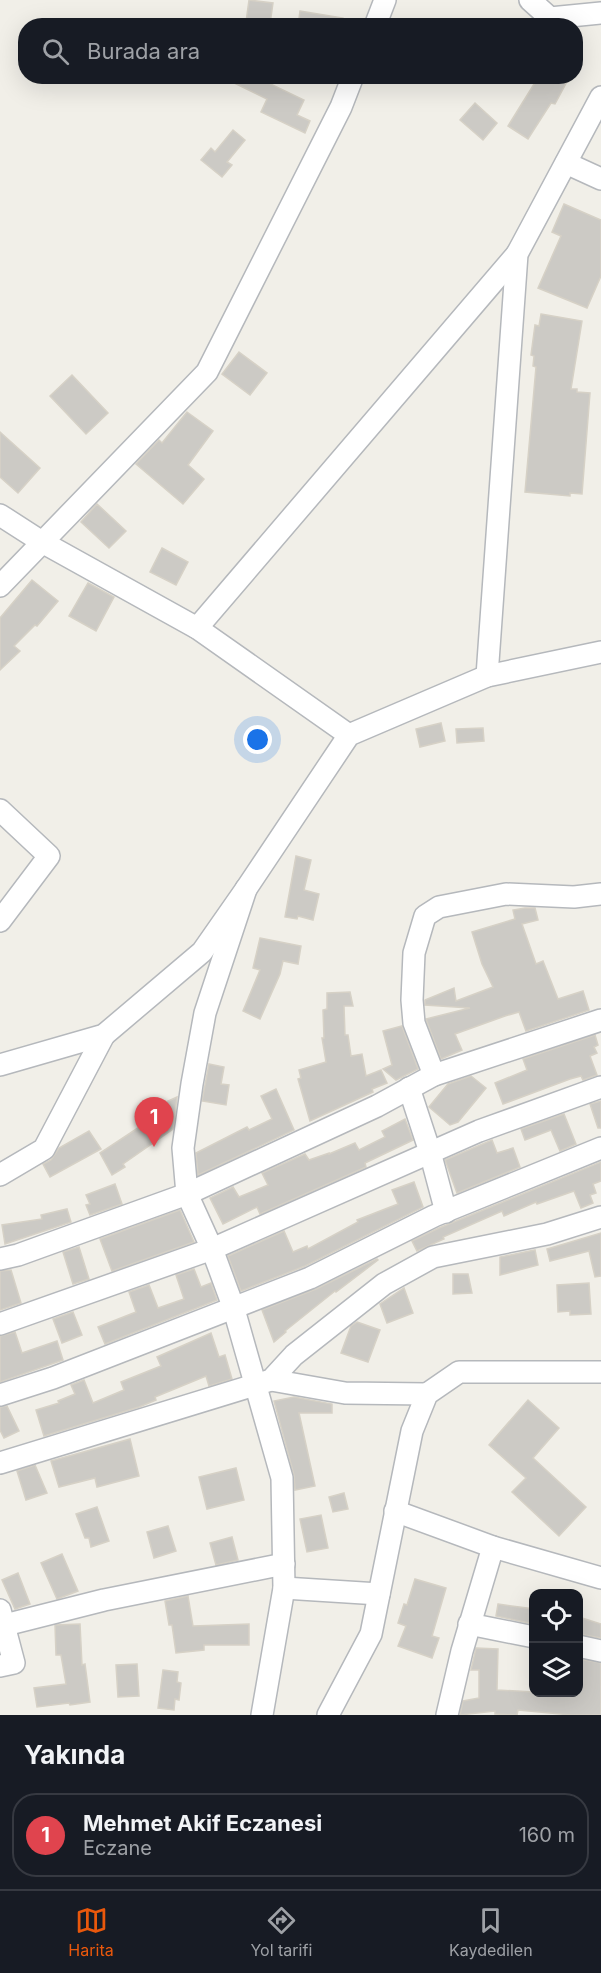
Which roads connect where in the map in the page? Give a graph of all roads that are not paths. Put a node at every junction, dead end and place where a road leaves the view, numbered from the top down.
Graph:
1 (385, 0) edge
2 (530, 0) edge
3 (601, 13) edge
4 (378, 18) edge
5 (350, 84) edge
6 (601, 97) edge
7 (566, 163) junction
8 (601, 179) edge
9 (517, 254) junction
10 (0, 515) edge
11 (42, 542) junction
12 (0, 585) edge
13 (197, 628) junction
14 (601, 652) edge
15 (487, 676) junction
16 (349, 735) junction
17 (0, 810) edge
18 (246, 889) junction
19 (601, 894) edge
20 (0, 921) edge
21 (601, 1020) edge
22 (104, 1035) junction
23 (0, 1065) edge
24 (434, 1075) junction
25 (601, 1087) edge
26 (409, 1088) junction
27 (601, 1148) edge
28 (430, 1152) junction
29 (0, 1175) edge
30 (187, 1194) junction
31 (446, 1212) junction
32 (601, 1217) edge
33 (212, 1249) junction
34 (0, 1259) edge
35 (233, 1306) junction
36 (0, 1324) edge
37 (601, 1372) edge
38 (263, 1383) junction
39 (427, 1394) junction
40 (0, 1395) edge
41 (0, 1463) edge
42 (395, 1511) junction
43 (493, 1548) junction
44 (284, 1564) junction
45 (601, 1578) edge
46 (284, 1588) junction
47 (379, 1594) junction
48 (3, 1618) edge
49 (470, 1624) junction
50 (529, 1636) edge
51 (583, 1647) edge
52 (601, 1651) edge
53 (0, 1666) edge
54 (262, 1715) edge
55 (328, 1715) edge
56 (447, 1715) edge

1 - 4 street
2 - 3 street
5 - 11 street
6 - 7 street
7 - 8 street
7 - 9 street
9 - 13 street
9 - 15 street
10 - 11 street
11 - 12 street
11 - 13 street
13 - 16 street
14 - 15 street
15 - 16 street
16 - 18 street
17 - 20 street
18 - 22 street
18 - 30 street
19 - 24 street
21 - 24 street
22 - 23 street
22 - 29 street
24 - 26 street
25 - 28 street
26 - 28 street
26 - 30 street
27 - 31 street
28 - 31 street
28 - 33 street
30 - 33 street
30 - 34 street
31 - 35 street
32 - 38 street
33 - 35 street
33 - 36 street
35 - 38 street
35 - 40 street
37 - 39 street
38 - 39 street
38 - 41 street
38 - 44 street
39 - 42 street
42 - 43 street
42 - 47 street
43 - 45 street
43 - 49 street
44 - 46 street
44 - 48 street
46 - 47 street
46 - 54 street
47 - 55 street
48 - 53 street
49 - 50 street
49 - 56 street
51 - 52 street

